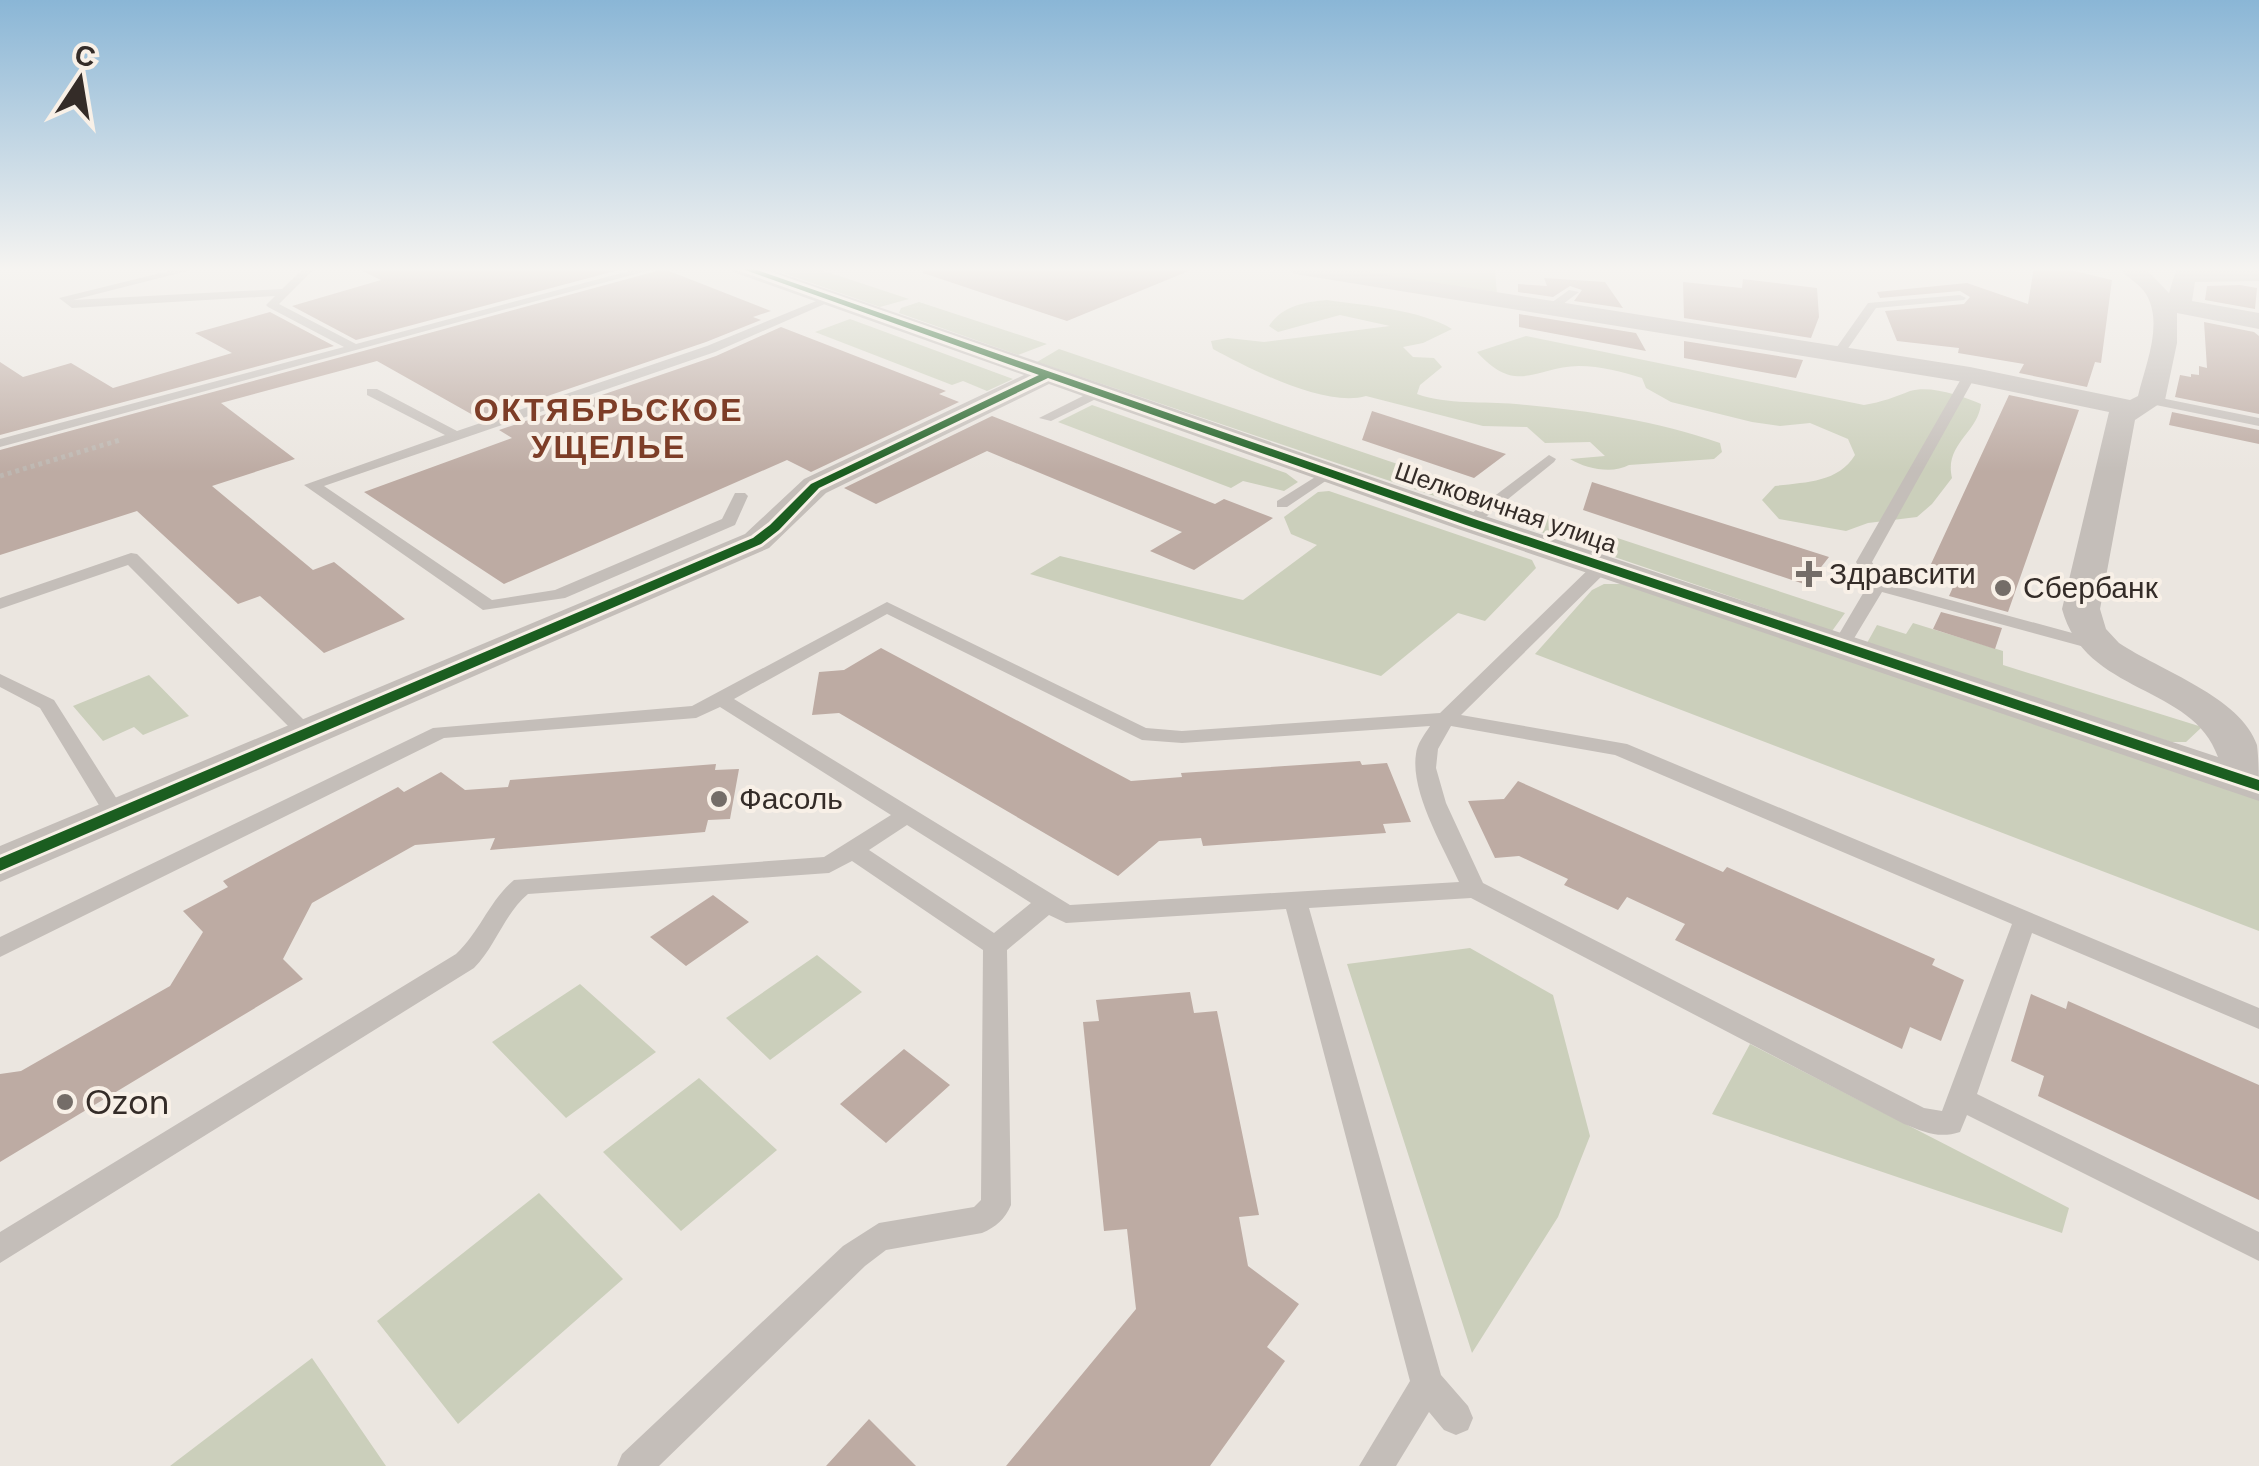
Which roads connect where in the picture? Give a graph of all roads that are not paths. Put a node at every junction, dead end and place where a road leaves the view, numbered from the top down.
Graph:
1 (331, 335) edge
2 (402, 335) edge
3 (741, 335) edge
4 (935, 335) edge
5 (1722, 335) edge
6 (1851, 335) edge
7 (2164, 335) edge
8 (355, 348) junction
9 (1838, 354) junction
10 (1046, 375) junction
11 (1970, 375) junction
12 (372, 392) dead end
13 (1098, 392) junction
14 (2143, 404) junction
15 (1046, 418) dead end
16 (2259, 422) edge
17 (455, 436) junction
18 (0, 444) edge
19 (1549, 459) dead end
20 (1328, 473) junction
21 (740, 496) dead end
22 (1282, 504) dead end
23 (1470, 522) junction
24 (1602, 566) junction
25 (1877, 585) junction
26 (0, 604) edge
27 (2092, 644) junction
28 (1842, 646) junction
29 (0, 680) edge
30 (722, 700) junction
31 (1446, 719) junction
32 (307, 734) junction
33 (2247, 783) edge
34 (116, 815) junction
35 (905, 816) junction
36 (854, 852) junction
37 (0, 865) edge
38 (1474, 889) junction
39 (1296, 902) junction
40 (1045, 905) junction
41 (2025, 920) junction
42 (995, 946) junction
43 (0, 948) edge
44 (2259, 1019) edge
45 (1961, 1099) junction
46 (2259, 1247) edge
47 (0, 1250) edge
48 (1427, 1384) junction
49 (1456, 1418) dead end
50 (634, 1466) edge
51 (1376, 1466) edge

1 - 8 lane
2 - 8 lane
3 - 17 lane
4 - 10 street, Шелковичная улица
5 - 9 street
6 - 9 lane
7 - 14 street
8 - 18 lane
9 - 11 street
10 - 13 street, Шелковичная улица
10 - 32 street
11 - 14 street
11 - 25 lane
12 - 17 lane
13 - 15 lane
13 - 20 street, Шелковичная улица
14 - 16 lane
14 - 27 street
17 - 21 lane
19 - 23 lane
20 - 22 lane
20 - 23 street, Шелковичная улица
23 - 24 street, Шелковичная улица
24 - 28 street, Шелковичная улица
24 - 31 lane
25 - 27 lane
25 - 28 lane
26 - 32 lane
27 - 33 street
28 - 33 street, Шелковичная улица
29 - 34 lane
30 - 31 lane
30 - 35 lane
30 - 43 lane
31 - 38 lane
31 - 41 lane
32 - 34 street
34 - 37 street
35 - 36 lane
35 - 40 lane
36 - 42 lane
36 - 47 lane
38 - 39 lane
38 - 45 lane
39 - 40 lane
39 - 48 lane
40 - 42 lane
41 - 44 lane
41 - 45 lane
42 - 50 lane
45 - 46 lane
48 - 49 lane
48 - 51 lane

